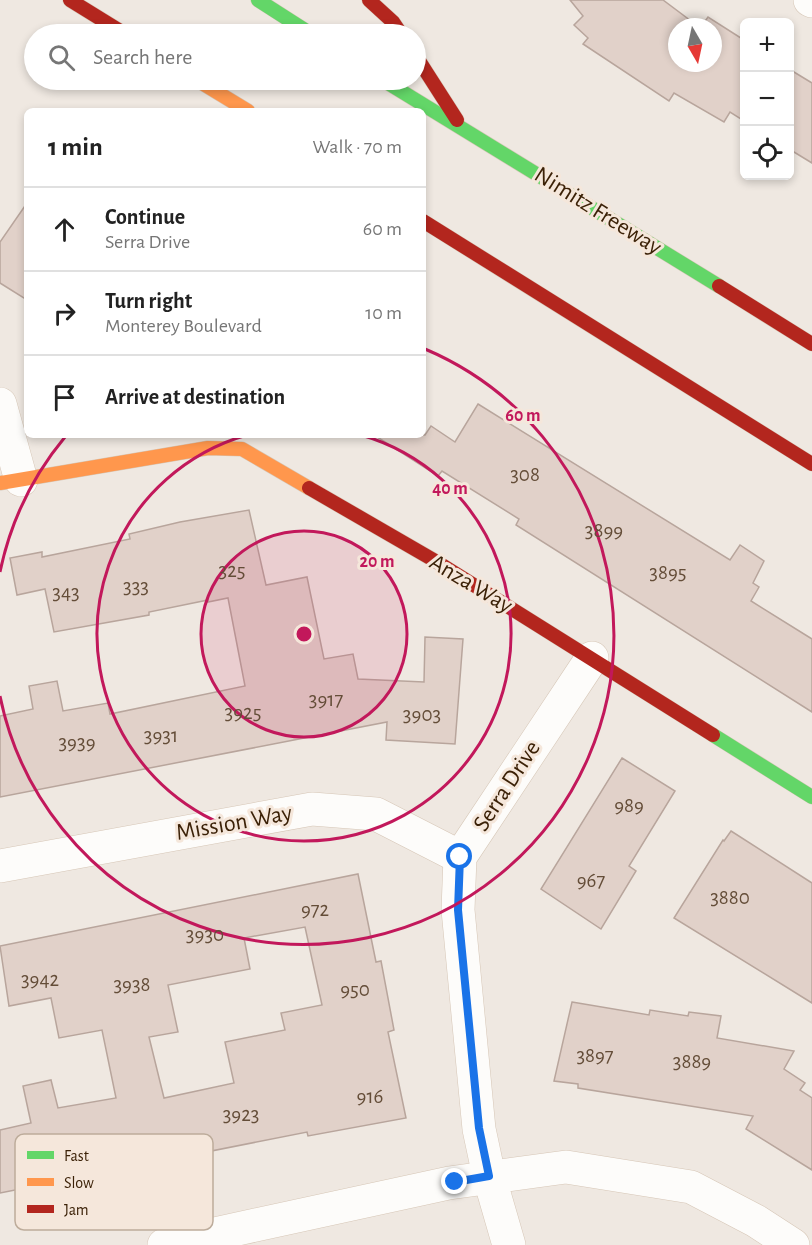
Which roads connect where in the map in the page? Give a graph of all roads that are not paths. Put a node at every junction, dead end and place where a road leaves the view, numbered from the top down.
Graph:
1 (70, 0) edge
2 (258, 0) edge
3 (369, 0) edge
4 (110, 24) edge
5 (295, 24) edge
6 (394, 24) edge
7 (426, 72) edge
8 (213, 90) edge
9 (400, 90) edge
10 (243, 108) edge
11 (461, 126) junction
12 (426, 222) edge
13 (812, 344) edge
14 (0, 404) edge
15 (812, 464) edge
16 (10, 482) edge
17 (592, 658) junction
18 (812, 797) edge
19 (460, 857) junction
20 (0, 866) edge
21 (489, 1176) junction
22 (164, 1245) edge
23 (509, 1245) edge
24 (793, 1245) edge

1 - 4 main road
2 - 5 main road
3 - 6 main road
7 - 11 main road
8 - 10 main road
9 - 11 main road, Nimitz Freeway
11 - 13 main road, Nimitz Freeway
12 - 15 main road
14 - 16 street
16 - 17 main road, Anza Way
17 - 18 main road, Anza Way
17 - 19 street, Serra Drive
19 - 20 street, Mission Way
19 - 21 street, Serra Drive
21 - 22 street
21 - 23 street, Serra Drive
21 - 24 street

